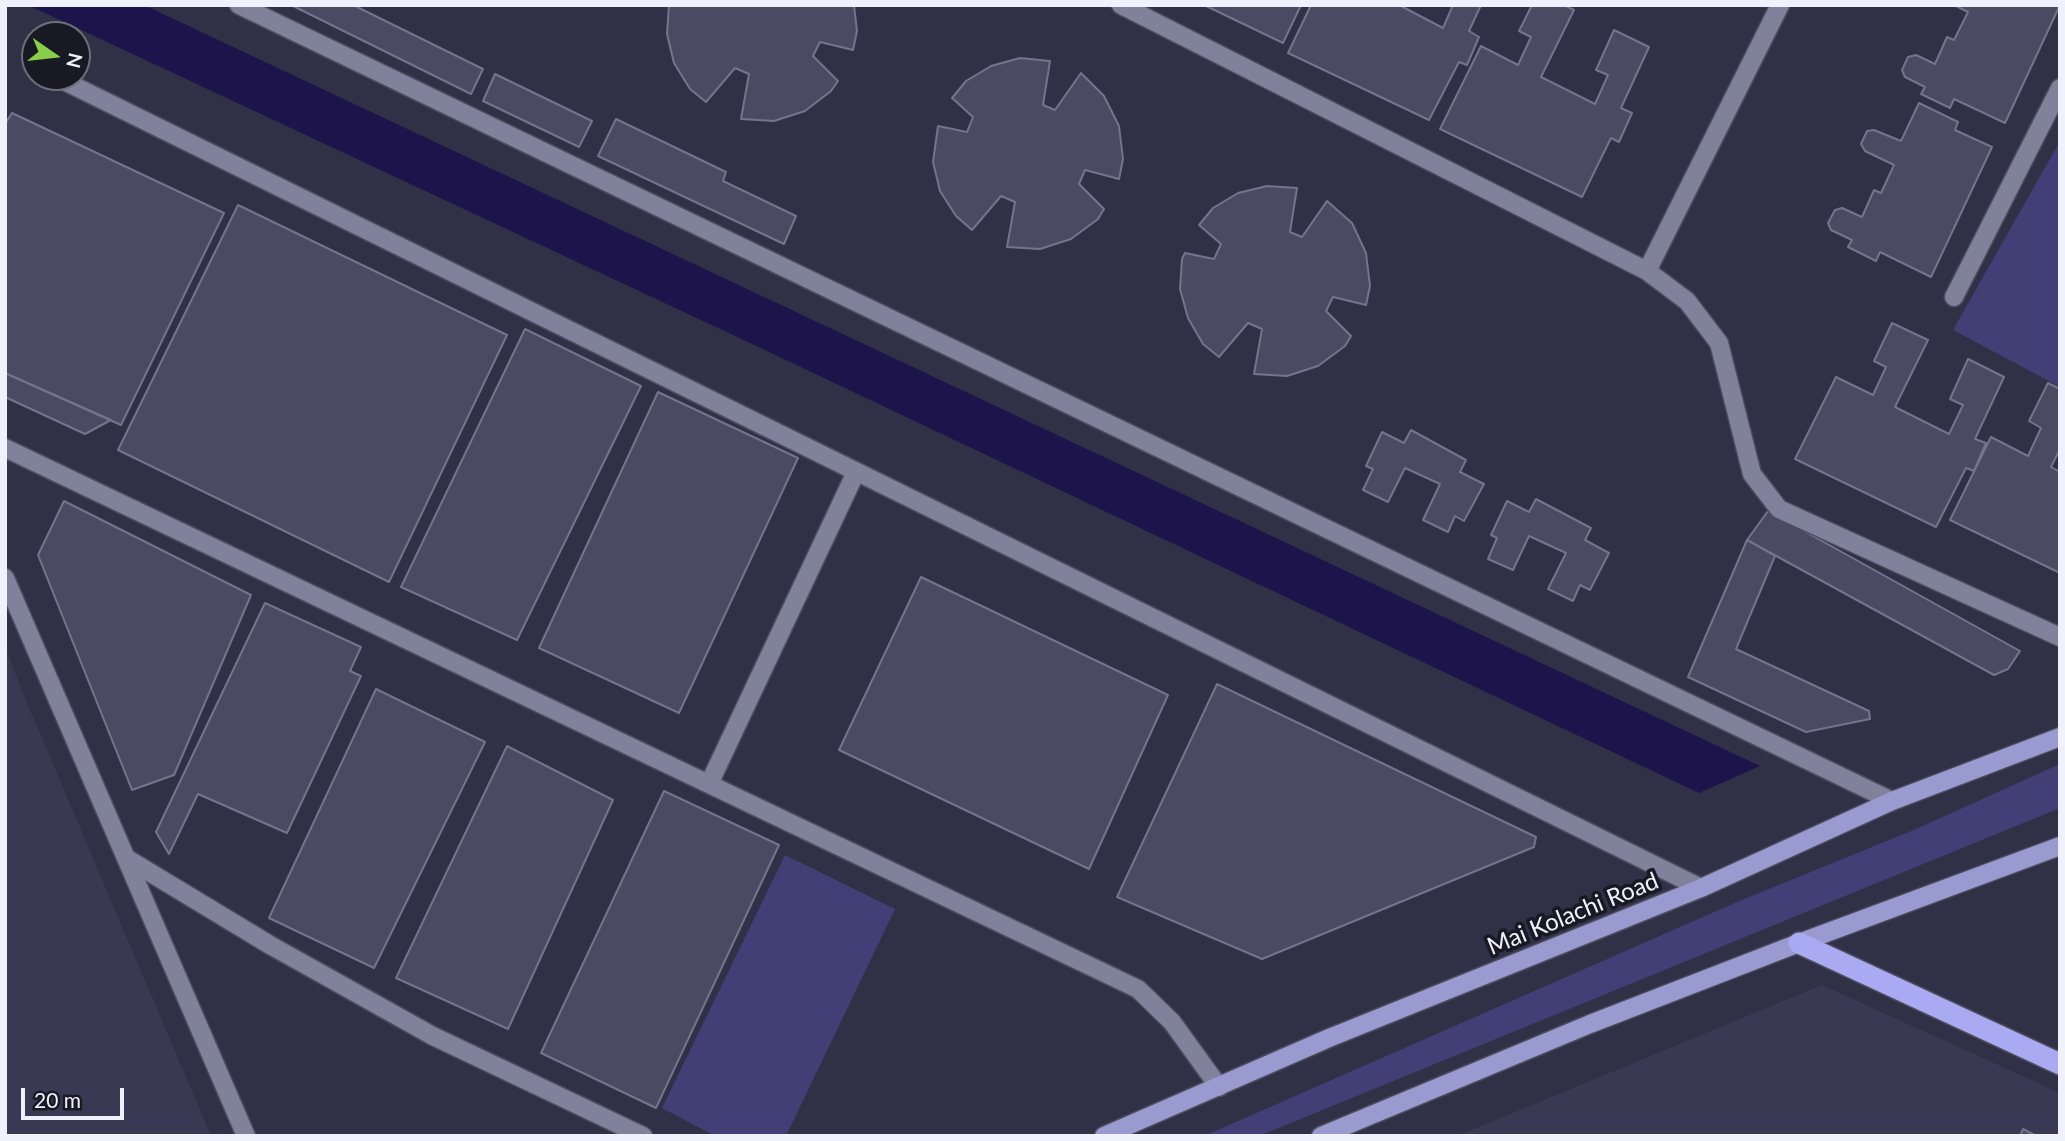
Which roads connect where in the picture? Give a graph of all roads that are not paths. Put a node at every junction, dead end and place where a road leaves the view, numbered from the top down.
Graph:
1 (1121, 5) edge
2 (1780, 5) edge
3 (247, 7) edge
4 (2060, 89) edge
5 (84, 91) edge
6 (1647, 271) junction
7 (1954, 297) dead end
8 (5, 448) edge
9 (856, 472) junction
10 (5, 578) edge
11 (2060, 636) edge
12 (2060, 737) edge
13 (709, 784) junction
14 (1892, 802) junction
15 (2060, 846) edge
16 (126, 858) junction
17 (1701, 888) junction
18 (1799, 943) junction
19 (2060, 1064) edge
20 (1219, 1087) junction
21 (246, 1136) edge
22 (643, 1136) edge
23 (1104, 1136) edge
24 (1321, 1136) edge

1 - 6 street
2 - 6 street
3 - 14 street
4 - 7 street
5 - 9 street
6 - 11 street
8 - 13 street
9 - 13 street
9 - 17 street
10 - 16 street
12 - 14 main road, Mai Kolachi Road
13 - 20 street
14 - 17 main road, Mai Kolachi Road
15 - 18 main road
16 - 21 street
16 - 22 street
17 - 20 main road, Mai Kolachi Road
18 - 19 highway
18 - 24 main road
20 - 23 main road, Mai Kolachi Road

